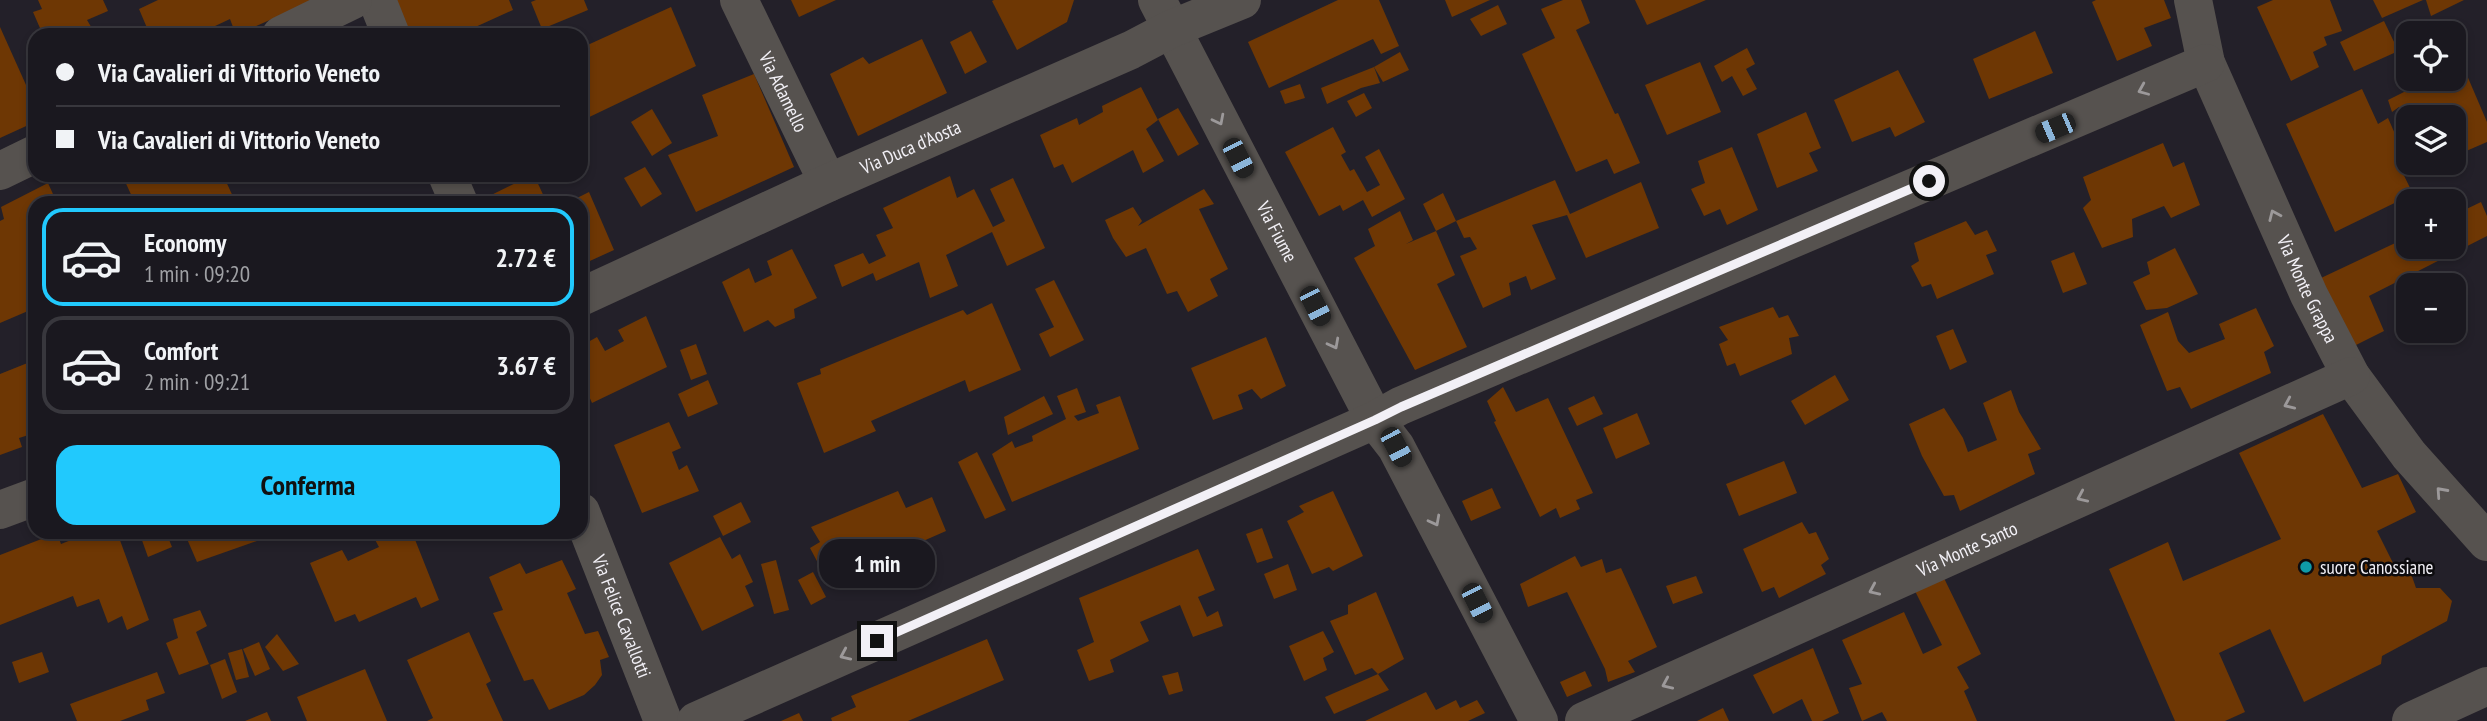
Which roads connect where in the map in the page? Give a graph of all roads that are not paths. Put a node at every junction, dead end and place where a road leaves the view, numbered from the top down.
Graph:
1 (353, 0) edge
2 (377, 0) edge
3 (738, 0) edge
4 (1242, 0) edge
5 (2193, 0) edge
6 (1164, 14) edge
7 (295, 28) edge
8 (388, 28) edge
9 (2206, 63) junction
10 (28, 157) edge
11 (0, 171) edge
12 (828, 183) junction
13 (588, 294) edge
14 (2351, 376) junction
15 (1375, 420) junction
16 (28, 500) edge
17 (0, 510) edge
18 (588, 530) edge
19 (2487, 542) edge
20 (2487, 686) edge
21 (663, 721) edge
22 (696, 721) edge
23 (1539, 721) edge
24 (1584, 721) edge
25 (2411, 721) edge

1 - 7 street
2 - 8 street
3 - 12 street, Via Adamello
4 - 6 street, Via Duca d'Aosta
5 - 9 street, Via Monte Grappa
6 - 12 street, Via Duca d'Aosta
6 -> 15 street, Via Fiume
14 -> 9 street, Via Monte Grappa
9 -> 15 street
10 - 11 street
12 - 13 street, Via Duca d'Aosta
19 -> 14 street, Via Monte Grappa
14 -> 24 street, Via Monte Santo
15 -> 22 street
15 -> 23 street, Via Fiume
16 - 17 street
18 - 21 street, Via Felice Cavallotti
20 - 25 street

